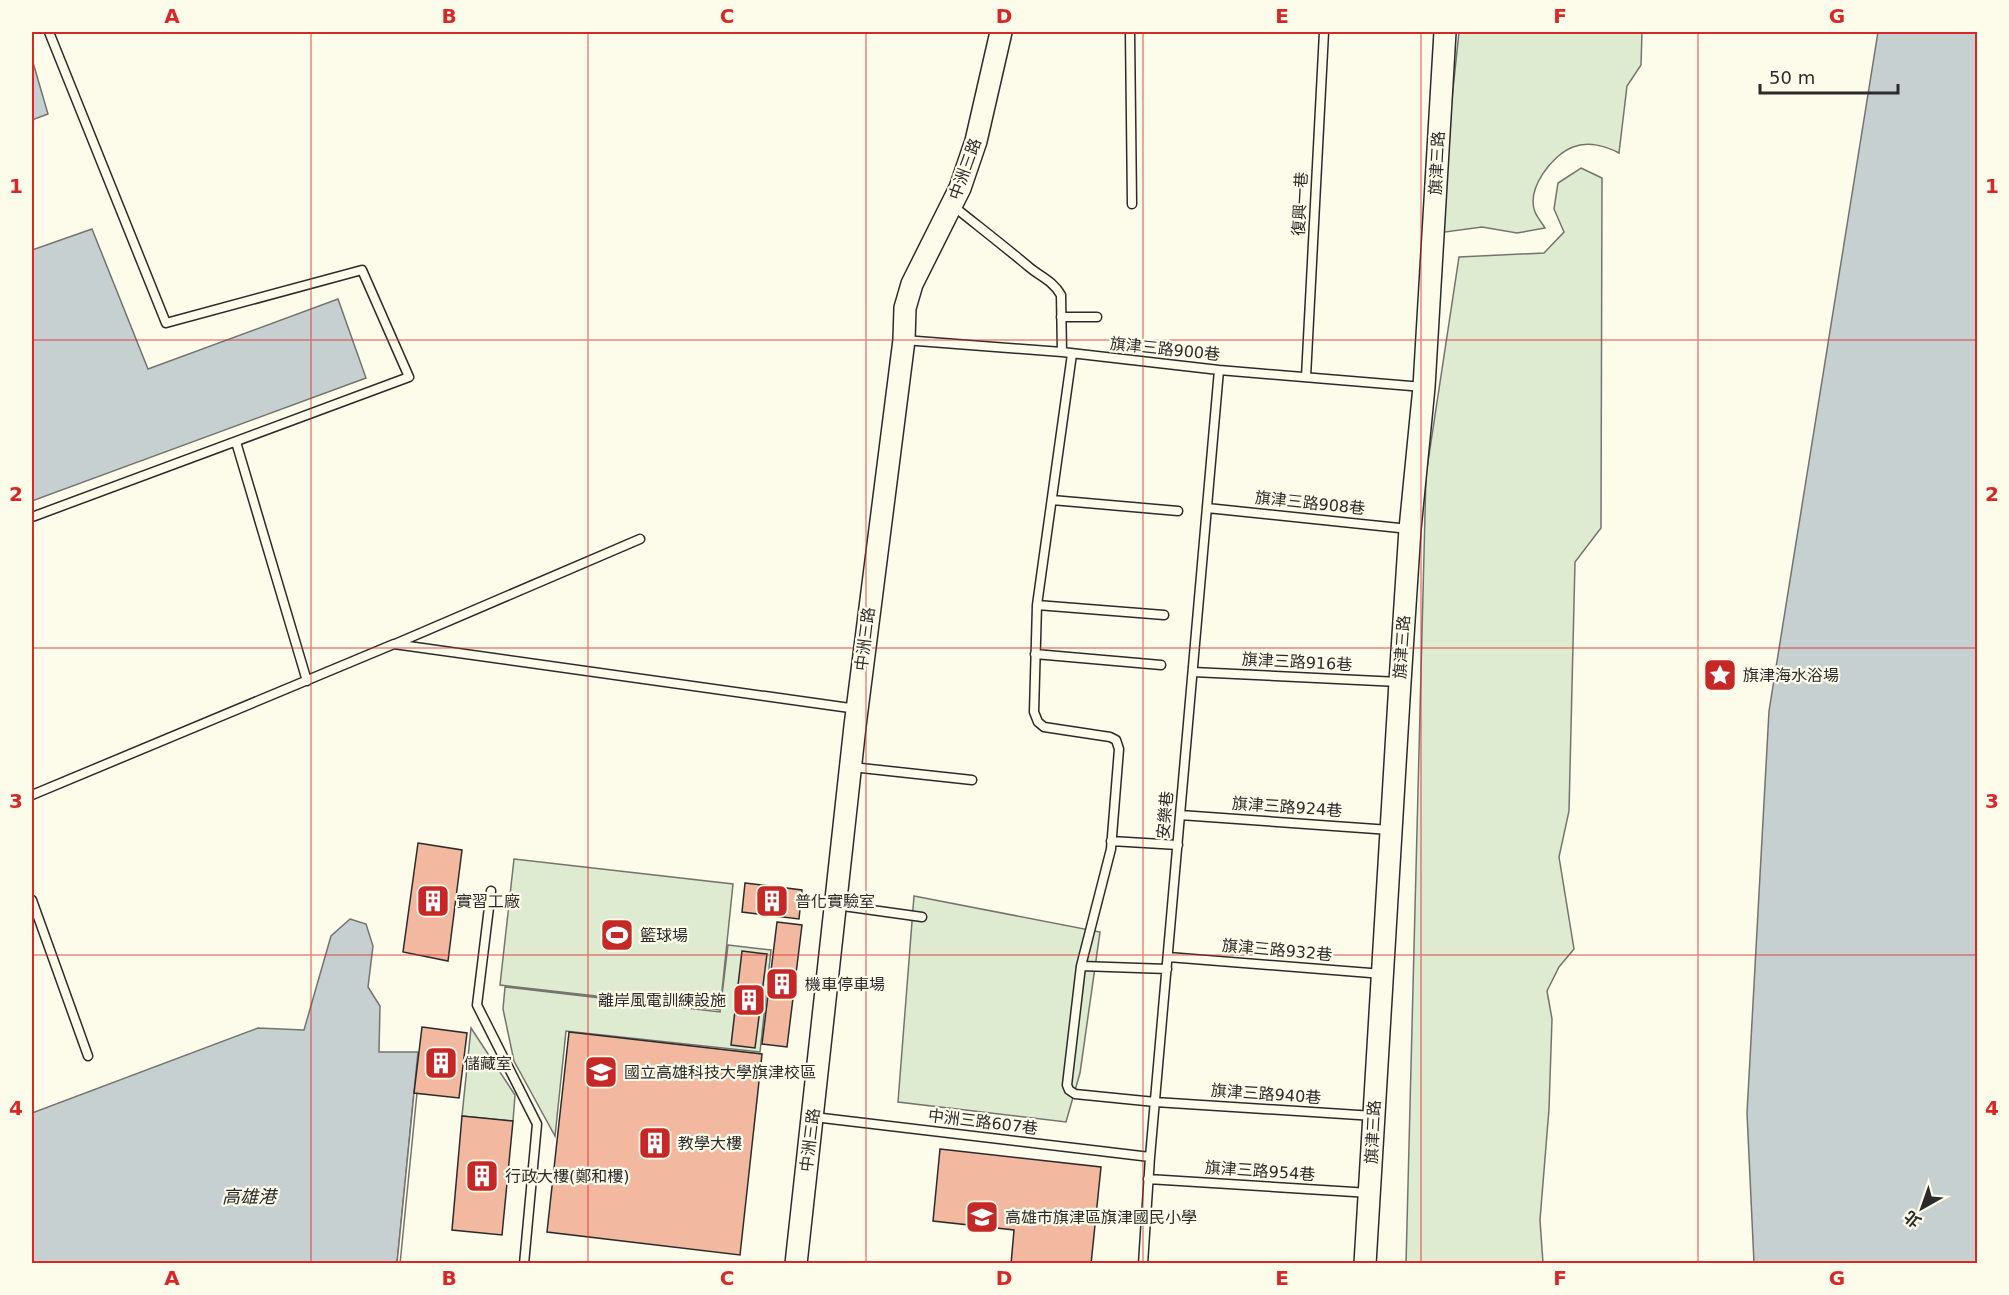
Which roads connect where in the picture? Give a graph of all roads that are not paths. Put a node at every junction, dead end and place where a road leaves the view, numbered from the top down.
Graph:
1 (50, 32) edge
2 (1000, 32) edge
3 (1130, 32) edge
4 (1324, 32) edge
5 (1445, 32) edge
6 (1132, 204) dead end
7 (952, 205) junction
8 (1061, 317) junction
9 (1097, 317) dead end
10 (904, 340) junction
11 (1062, 352) junction
12 (1072, 354) junction
13 (1219, 370) junction
14 (1306, 377) junction
15 (1424, 387) junction
16 (236, 442) junction
17 (1052, 500) junction
18 (1207, 508) junction
19 (1178, 511) dead end
20 (32, 517) edge
21 (1410, 529) junction
22 (640, 539) dead end
23 (1037, 605) junction
24 (1164, 615) dead end
25 (394, 644) junction
26 (1035, 654) junction
27 (1161, 665) dead end
28 (1193, 672) junction
29 (307, 681) junction
30 (1400, 682) junction
31 (857, 709) junction
32 (851, 767) junction
33 (972, 780) dead end
34 (32, 795) edge
35 (1180, 815) junction
36 (1391, 830) junction
37 (1112, 842) junction
38 (1178, 845) junction
39 (491, 891) dead end
40 (32, 900) edge
41 (836, 905) junction
42 (922, 917) dead end
43 (1168, 957) junction
44 (1081, 966) junction
45 (1167, 969) junction
46 (1383, 974) junction
47 (88, 1056) dead end
48 (1155, 1102) junction
49 (1374, 1116) junction
50 (813, 1117) junction
51 (1150, 1157) junction
52 (1148, 1179) junction
53 (1370, 1193) junction
54 (524, 1263) edge
55 (796, 1263) edge
56 (1143, 1263) edge
57 (1365, 1263) edge

1 - 16 lane
2 - 7 street, 中洲三路
3 - 6 lane
4 - 14 lane, 復興一巷
5 - 15 street, 旗津三路
7 - 8 lane
7 - 10 street, 中洲三路
8 - 9 lane
8 - 11 lane
10 - 11 lane, 旗津三路900巷
10 - 31 street, 中洲三路
11 - 12 lane, 旗津三路900巷
12 - 13 lane, 旗津三路900巷
12 - 17 lane
13 - 14 lane, 旗津三路900巷
13 - 18 lane, 安樂巷
14 - 15 lane, 旗津三路900巷
15 - 21 street, 旗津三路
16 - 20 lane
16 - 29 lane
17 - 19 lane
17 - 23 lane
18 - 21 lane, 旗津三路908巷
18 - 28 lane, 安樂巷
21 - 30 street, 旗津三路
22 - 25 lane
23 - 24 lane
23 - 26 lane
25 - 29 lane
25 - 31 lane
26 - 27 lane
26 - 37 lane
28 - 30 lane, 旗津三路916巷
28 - 35 lane, 安樂巷
29 - 34 lane
30 - 36 street, 旗津三路
31 - 32 street, 中洲三路
32 - 33 lane
32 - 41 street, 中洲三路
35 - 36 lane, 旗津三路924巷
35 - 38 lane, 安樂巷
36 - 46 street, 旗津三路
37 - 38 lane
37 - 44 lane
38 - 43 lane, 安樂巷
39 - 54 lane
40 - 47 lane
41 - 42 lane
41 - 50 street, 中洲三路
43 - 45 lane, 安樂巷
43 - 46 lane, 旗津三路932巷
44 - 45 lane
44 - 48 lane, 旗津三路940巷
45 - 48 lane, 安樂巷
46 - 49 street, 旗津三路
48 - 49 lane, 旗津三路940巷
48 - 51 lane, 安樂巷
49 - 53 street, 旗津三路
50 - 51 lane, 中洲三路607巷
50 - 55 street, 中洲三路
51 - 52 lane, 安樂巷
52 - 53 lane, 旗津三路954巷
52 - 56 lane, 安樂巷
53 - 57 street, 旗津三路

